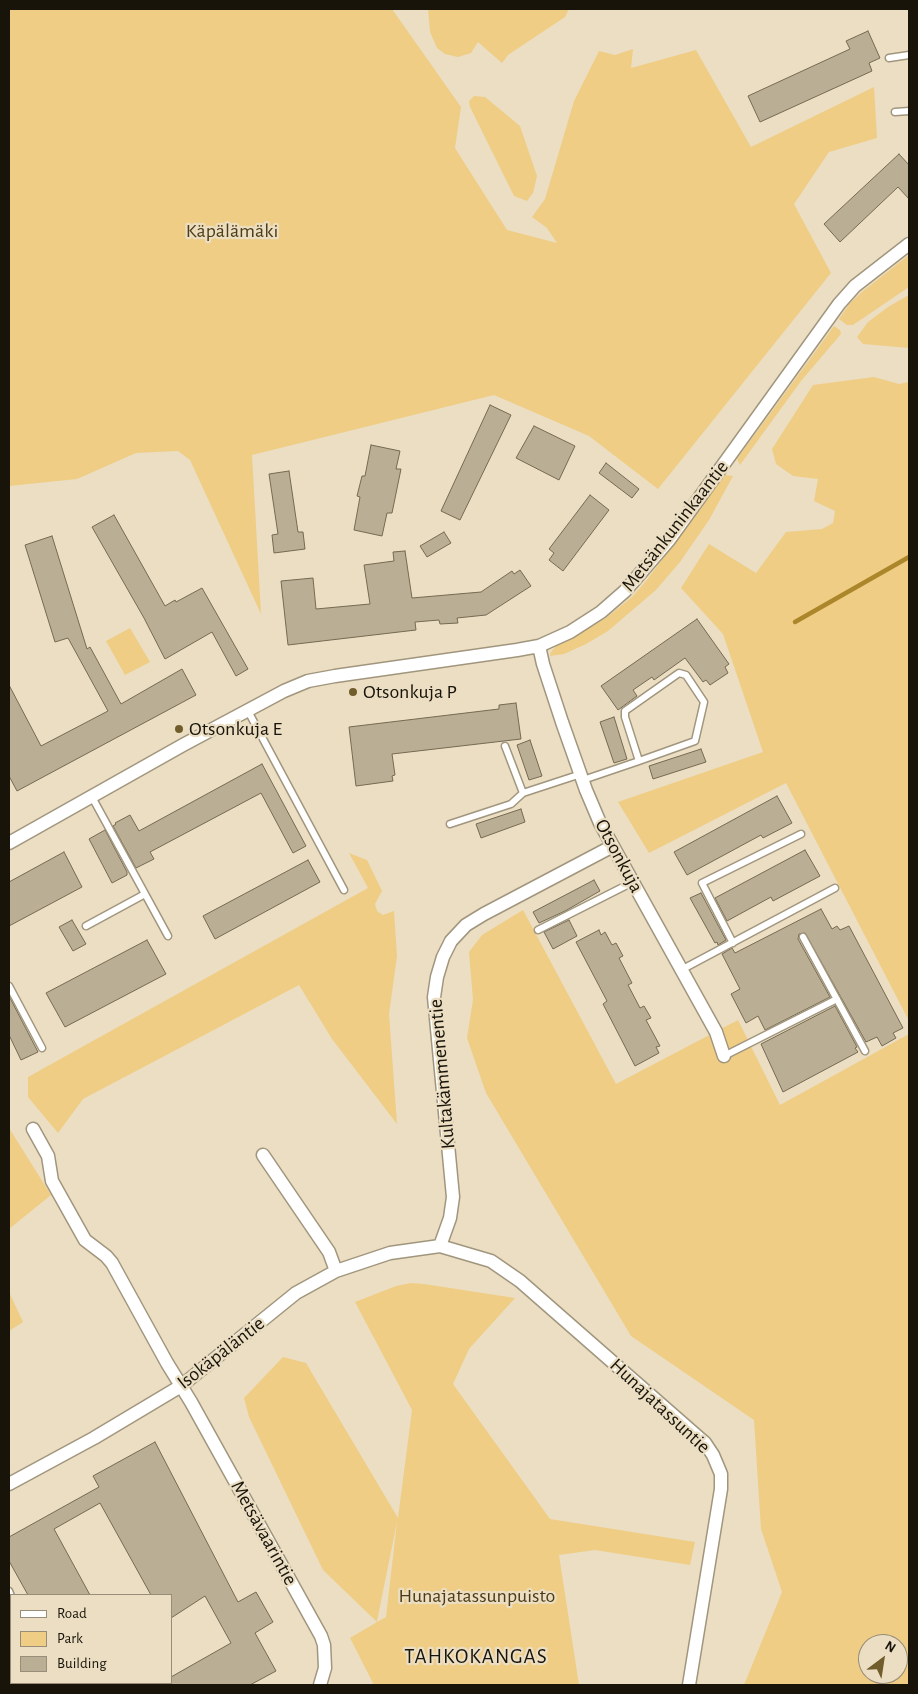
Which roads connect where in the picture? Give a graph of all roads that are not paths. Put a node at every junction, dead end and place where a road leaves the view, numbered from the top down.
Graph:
1 (909, 55) edge
2 (890, 58) dead end
3 (909, 111) edge
4 (895, 112) dead end
5 (909, 244) edge
6 (539, 646) junction
7 (248, 710) junction
8 (505, 746) dead end
9 (639, 761) junction
10 (582, 777) junction
11 (523, 793) junction
12 (92, 796) junction
13 (450, 824) dead end
14 (801, 834) dead end
15 (9, 843) edge
16 (613, 846) junction
17 (633, 882) junction
18 (835, 888) dead end
19 (344, 890) dead end
20 (145, 894) junction
21 (86, 926) dead end
22 (538, 930) dead end
23 (168, 936) dead end
24 (803, 937) dead end
25 (733, 942) junction
26 (681, 970) junction
27 (9, 986) edge
28 (11, 995) edge
29 (837, 999) junction
30 (42, 1048) dead end
31 (865, 1051) dead end
32 (724, 1056) joint
33 (32, 1129) dead end
34 (263, 1155) dead end
35 (440, 1246) junction
36 (336, 1271) junction
37 (181, 1386) junction
38 (9, 1483) edge
39 (320, 1685) edge
40 (689, 1685) edge

1 - 2 lane
3 - 4 lane
5 - 6 street, Metsänkuninkaantie
6 - 7 street, Metsänkuninkaantie
6 - 10 street, Otsonkuja
7 - 12 street, Metsänkuninkaantie
7 - 19 lane
8 - 11 lane
9 - 9 lane
9 - 10 lane
10 - 11 lane
10 - 16 street, Otsonkuja
11 - 13 lane
12 - 15 street, Metsänkuninkaantie
12 - 20 lane
14 - 25 lane
16 - 17 street, Otsonkuja
16 - 35 street, Kultakämmenentie
17 - 22 lane
17 - 26 street, Otsonkuja
18 - 25 lane
20 - 21 lane
20 - 23 lane
24 - 29 lane
25 - 26 lane
26 - 32 street, Otsonkuja
27 - 28 lane
28 - 30 lane
29 - 31 lane
29 - 32 lane
33 - 37 street, Metsävaarintie
34 - 36 street
35 - 36 street, Isokäpäläntie
35 - 40 street, Hunajatassuntie
36 - 37 street, Isokäpäläntie
37 - 38 street, Isokäpäläntie
37 - 39 street, Metsävaarintie

